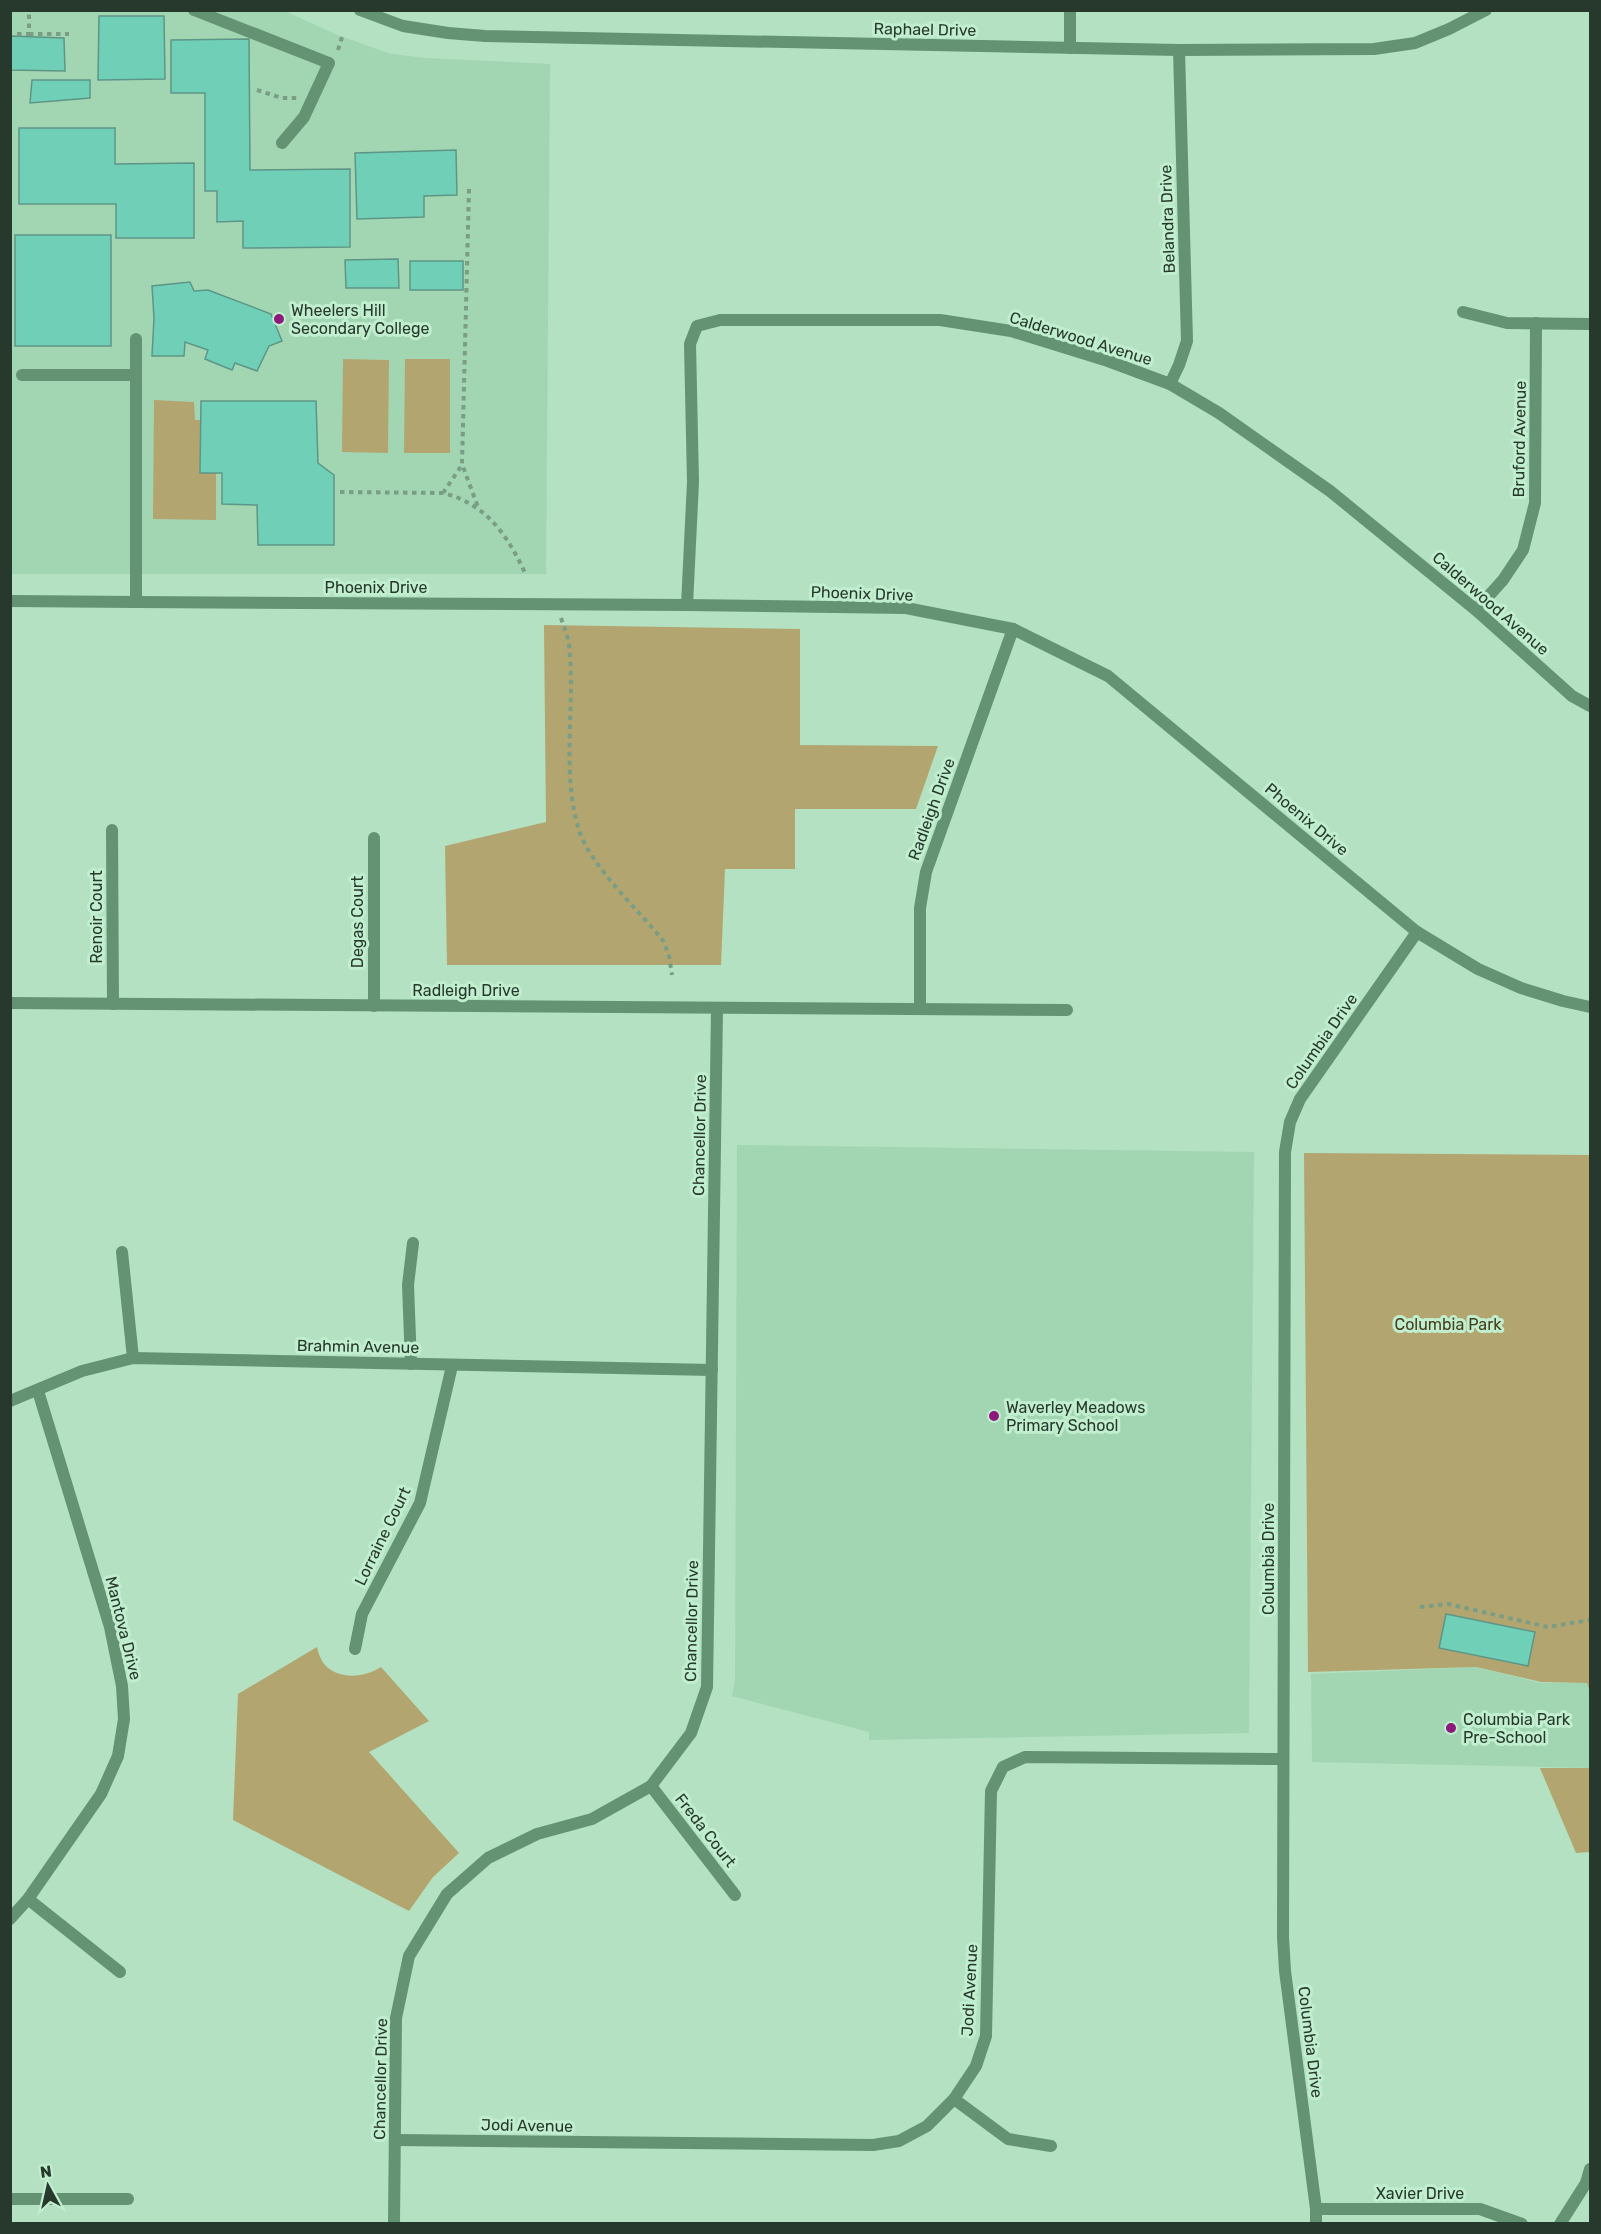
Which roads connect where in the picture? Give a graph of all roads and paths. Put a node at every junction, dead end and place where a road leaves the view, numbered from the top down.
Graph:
1 (29, 10) edge
2 (194, 10) edge
3 (360, 10) edge
4 (1070, 10) edge
5 (1486, 10) edge
6 (17, 34) dead end
7 (29, 34) junction
8 (69, 34) dead end
9 (1070, 48) junction
10 (1179, 50) junction
11 (282, 143) dead end
12 (469, 189) dead end
13 (1463, 312) dead end
14 (1536, 323) junction
15 (1590, 324) edge
16 (136, 339) dead end
17 (22, 375) dead end
18 (135, 375) junction
19 (1170, 384) junction
20 (462, 464) junction
21 (340, 492) dead end
22 (443, 493) junction
23 (478, 507) junction
24 (526, 575) dead end
25 (10, 601) edge
26 (136, 602) junction
27 (557, 604) junction
28 (687, 605) junction
29 (1476, 610) junction
30 (1013, 629) junction
31 (1590, 706) edge
32 (112, 830) dead end
33 (374, 838) dead end
34 (1417, 932) junction
35 (672, 975) dead end
36 (10, 1003) edge
37 (113, 1004) junction
38 (374, 1006) junction
39 (1590, 1007) edge
40 (920, 1008) junction
41 (717, 1009) junction
42 (1067, 1010) dead end
43 (413, 1243) dead end
44 (122, 1252) dead end
45 (132, 1358) junction
46 (411, 1364) junction
47 (452, 1366) junction
48 (712, 1370) junction
49 (38, 1391) junction
50 (10, 1401) edge
51 (1420, 1608) dead end
52 (1590, 1620) edge
53 (355, 1649) dead end
54 (1283, 1759) junction
55 (651, 1786) junction
56 (735, 1895) dead end
57 (28, 1899) junction
58 (10, 1919) edge
59 (120, 1972) dead end
60 (954, 2099) junction
61 (396, 2140) junction
62 (1051, 2146) dead end
63 (1590, 2169) edge
64 (10, 2199) edge
65 (128, 2199) dead end
66 (1316, 2209) junction
67 (394, 2223) edge
68 (1316, 2223) edge
69 (1522, 2223) edge
70 (1560, 2223) edge

1 - 7 path
2 - 11 street
3 - 9 street, Raphael Drive
4 - 9 street
5 - 10 street, Raphael Drive
6 - 7 path
7 - 8 path
9 - 10 street, Raphael Drive
10 - 19 street, Belandra Drive
12 - 20 path
13 - 14 street
14 - 15 street
14 - 29 street, Bruford Avenue
16 - 18 street
17 - 18 street
18 - 26 street
19 - 28 street, Calderwood Avenue
19 - 29 street, Calderwood Avenue
20 - 22 path
20 - 23 path
21 - 22 path
22 - 23 path
23 - 24 path
25 - 26 street, Phoenix Drive
26 - 27 street, Phoenix Drive
27 - 28 street, Phoenix Drive
27 - 35 path
28 - 30 street, Phoenix Drive
29 - 31 street, Calderwood Avenue
30 - 34 street, Phoenix Drive
30 - 40 street, Radleigh Drive
32 - 37 street, Renoir Court
33 - 38 street, Degas Court
34 - 39 street, Phoenix Drive
34 - 54 street, Columbia Drive
36 - 37 street, Radleigh Drive
37 - 38 street, Radleigh Drive
38 - 41 street, Radleigh Drive
40 - 41 street, Radleigh Drive
40 - 42 street, Radleigh Drive
41 - 48 street, Chancellor Drive
43 - 46 street
44 - 45 street
45 - 46 street, Brahmin Avenue
45 - 49 street, Brahmin Avenue
46 - 47 street, Brahmin Avenue
47 - 48 street, Brahmin Avenue
47 - 53 street, Lorraine Court
48 - 55 street, Chancellor Drive
49 - 50 street, Brahmin Avenue
49 - 57 street, Mantova Drive
51 - 52 path
54 - 60 street, Jodi Avenue
54 - 66 street, Columbia Drive
55 - 56 street, Freda Court
55 - 61 street, Chancellor Drive
57 - 58 street, Mantova Drive
57 - 59 street
60 - 61 street, Jodi Avenue
60 - 62 street
61 - 67 street, Chancellor Drive
63 - 70 street
64 - 65 street
66 - 68 street, Columbia Drive
66 - 69 street, Xavier Drive

